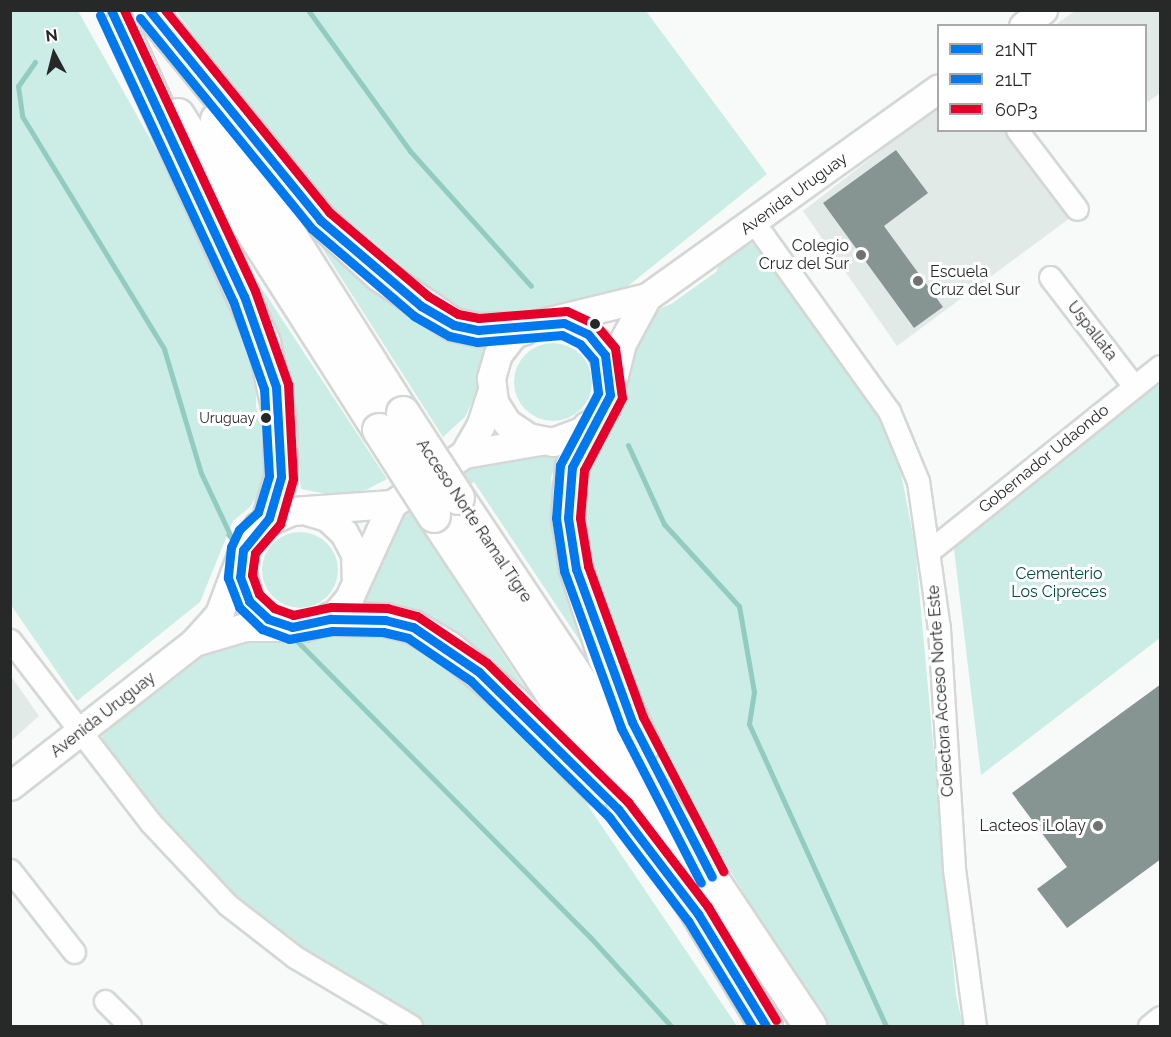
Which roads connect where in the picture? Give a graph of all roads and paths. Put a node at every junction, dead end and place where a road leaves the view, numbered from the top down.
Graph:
1 (149, 10) edge
2 (1043, 10) edge
3 (116, 18) edge
4 (1026, 24) edge
5 (937, 90) edge
6 (1019, 132) edge
7 (1077, 208) dead end
8 (754, 224) junction
9 (1050, 277) dead end
10 (647, 297) junction
11 (537, 325) junction
12 (1161, 366) edge
13 (612, 381) junction
14 (1134, 386) junction
15 (492, 390) junction
16 (391, 422) junction
17 (589, 428) junction
18 (540, 441) junction
19 (465, 454) junction
20 (392, 504) junction
21 (446, 507) junction
22 (304, 510) junction
23 (269, 518) junction
24 (928, 552) junction
25 (240, 564) junction
26 (353, 589) junction
27 (331, 619) junction
28 (292, 627) junction
29 (10, 640) edge
30 (194, 642) junction
31 (83, 731) junction
32 (10, 786) edge
33 (10, 870) edge
34 (714, 880) junction
35 (698, 914) junction
36 (74, 952) dead end
37 (105, 1001) dead end
38 (1161, 1017) edge
39 (130, 1026) edge
40 (411, 1026) edge
41 (766, 1026) edge
42 (810, 1026) edge
43 (975, 1026) edge
44 (1149, 1026) edge

1 - 11 highway
1 - 16 highway, Acceso Norte Ramal Tigre
2 - 4 main road
3 - 16 highway, Acceso Norte Ramal Tigre
3 - 23 highway
5 - 8 main road, Avenida Uruguay
6 - 7 street
8 - 10 main road, Avenida Uruguay
8 - 24 street, Colectora Acceso Norte Este
9 - 14 street, Uspallata
10 - 11 main road, Avenida Uruguay
10 - 13 main road, Avenida Uruguay
11 - 13 main road
11 - 15 main road, Avenida Uruguay
12 - 14 street, Gobernador Udaondo
13 - 17 main road, Avenida Uruguay
14 - 24 street, Gobernador Udaondo
15 - 18 main road
15 - 19 main road, Avenida Uruguay
16 - 21 highway, Acceso Norte Ramal Tigre, bridge
17 - 18 main road, Avenida Uruguay
17 - 34 highway
18 - 19 main road, Avenida Uruguay
19 - 20 main road, Avenida Uruguay
20 - 22 main road
20 - 26 main road
21 - 34 highway, Acceso Norte Ramal Tigre
21 - 35 highway, Acceso Norte Ramal Tigre
22 - 23 main road
22 - 26 main road
23 - 25 main road, Avenida Uruguay
24 - 43 street, Colectora Acceso Norte Este
25 - 28 main road
25 - 30 main road, Avenida Uruguay
26 - 27 main road
27 - 28 main road, Avenida Uruguay
27 - 35 highway
28 - 30 main road, Avenida Uruguay
29 - 31 street
30 - 31 main road, Avenida Uruguay
31 - 32 main road, Avenida Uruguay
31 - 40 street
33 - 36 street
34 - 42 highway, Acceso Norte Ramal Tigre
35 - 41 highway, Acceso Norte Ramal Tigre
37 - 39 street
38 - 44 street

